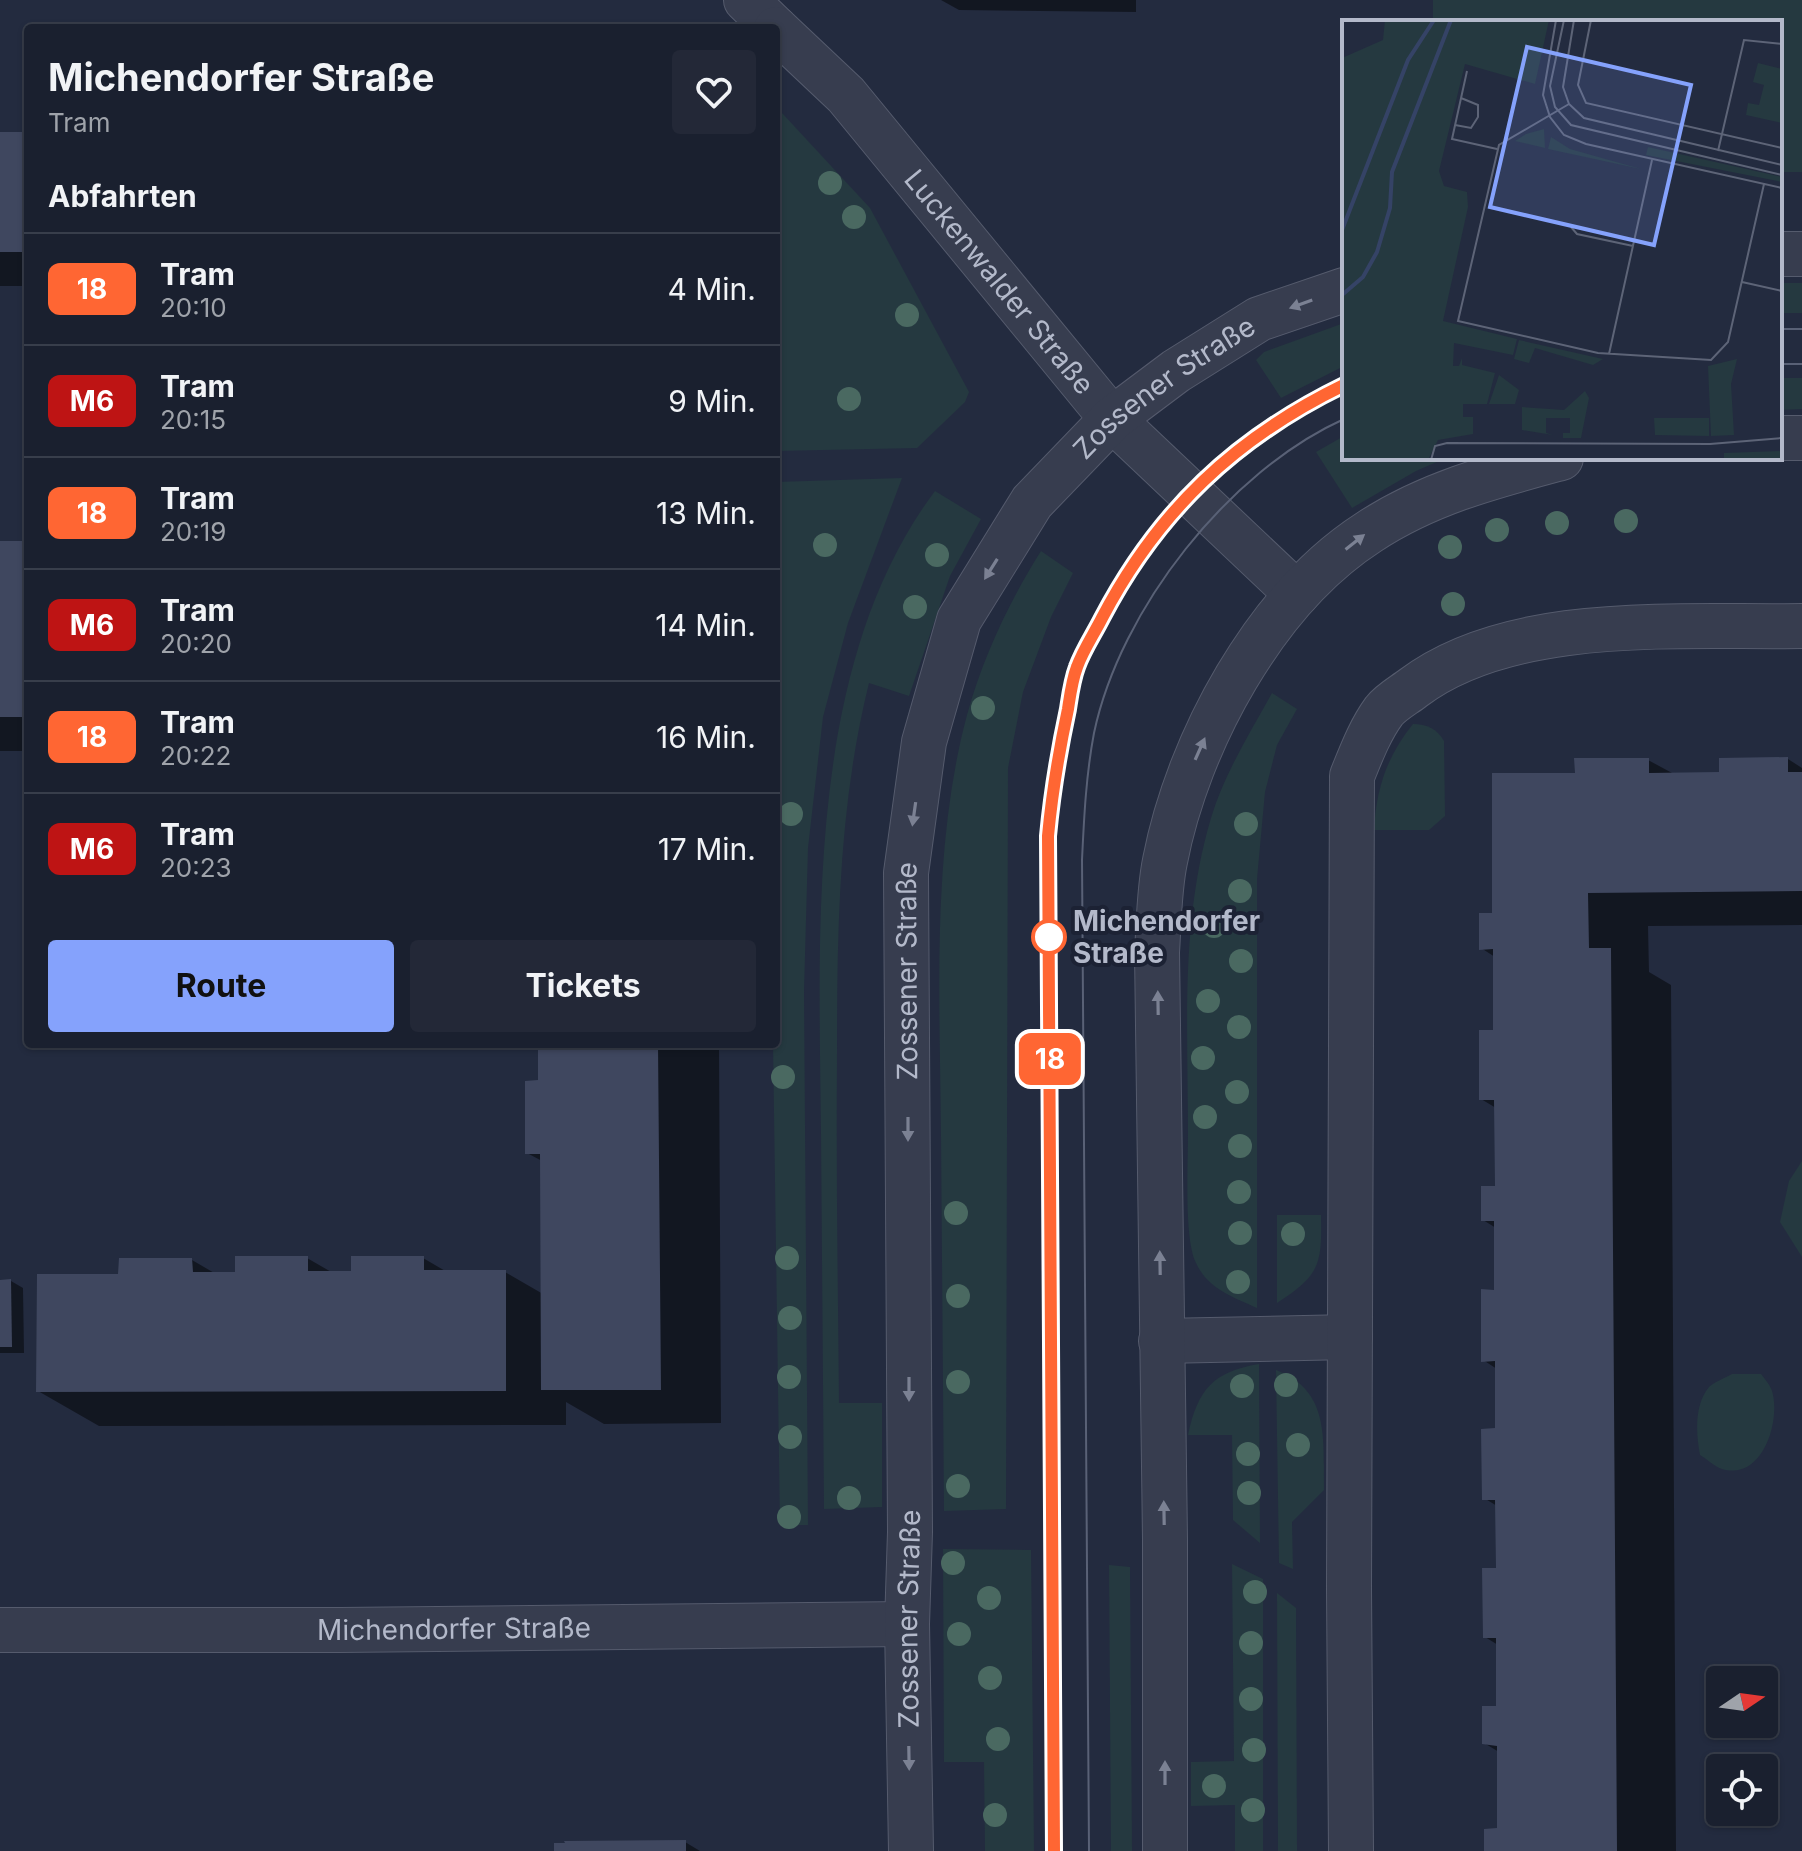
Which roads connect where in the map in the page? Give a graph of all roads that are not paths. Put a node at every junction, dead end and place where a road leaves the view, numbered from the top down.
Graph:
1 (746, 0) edge
2 (770, 24) edge
3 (780, 34) edge
4 (1342, 291) edge
5 (1112, 419) junction
6 (1554, 460) edge
7 (1297, 594) junction
8 (1802, 626) edge
9 (1350, 1337) junction
10 (1161, 1341) junction
11 (907, 1624) junction
12 (0, 1630) edge
13 (911, 1851) edge
14 (1165, 1851) edge
15 (1351, 1851) edge

1 - 2 street, Luckenwalder Straße
3 - 5 street, Luckenwalder Straße
4 -> 5 street, Zossener Straße
5 - 7 street, Luckenwalder Straße
5 -> 11 street, Zossener Straße
7 -> 6 street
10 -> 7 street
8 - 9 street
9 - 10 street
9 - 15 street
14 -> 10 street
11 - 12 street, Michendorfer Straße
11 -> 13 street, Zossener Straße

